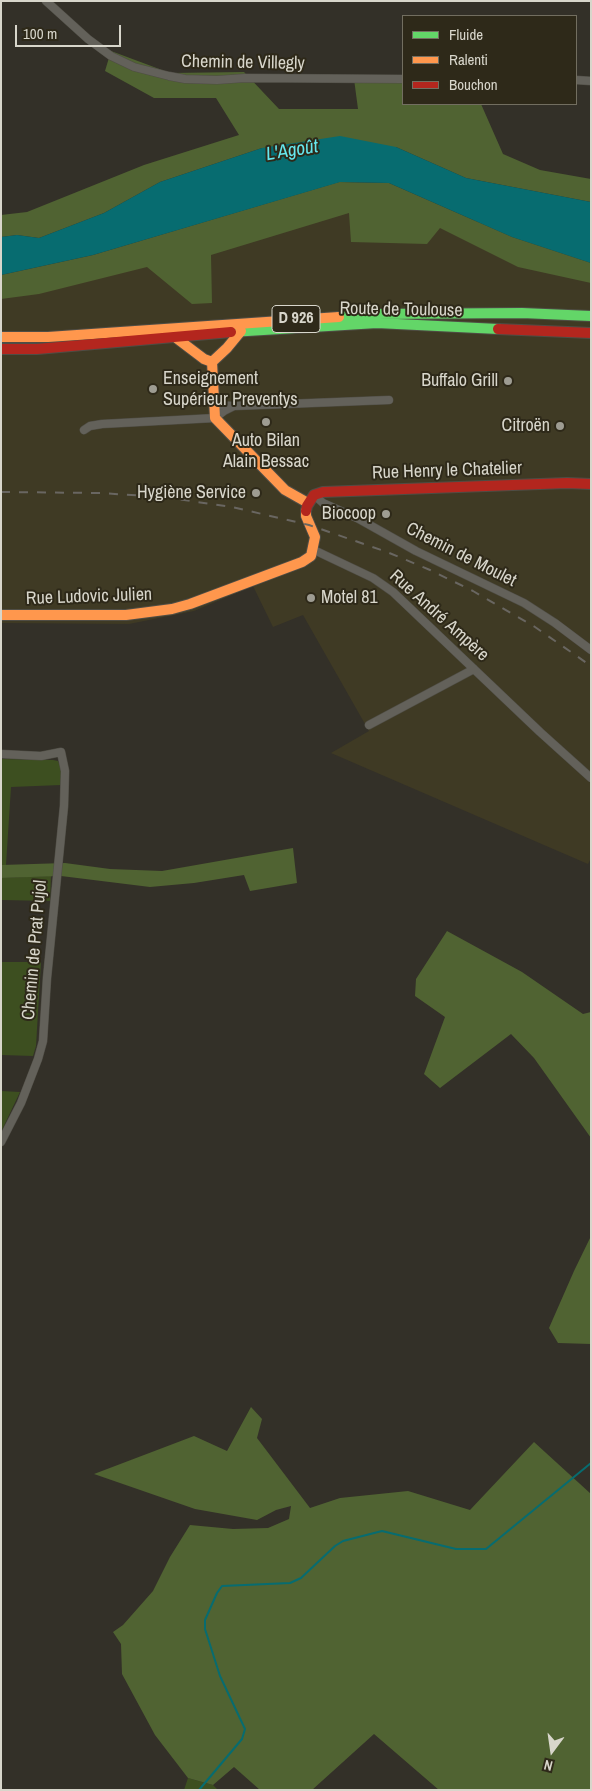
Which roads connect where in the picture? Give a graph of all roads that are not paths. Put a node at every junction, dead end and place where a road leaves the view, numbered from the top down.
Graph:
1 (46, 1) edge
2 (402, 79) edge
3 (577, 80) edge
4 (591, 80) edge
5 (591, 316) edge
6 (241, 331) junction
7 (591, 333) edge
8 (1, 337) edge
9 (176, 337) junction
10 (1, 349) edge
11 (212, 362) junction
12 (389, 400) dead end
13 (214, 405) junction
14 (234, 406) junction
15 (215, 418) junction
16 (84, 430) dead end
17 (591, 484) edge
18 (311, 499) junction
19 (314, 550) junction
20 (1, 615) edge
21 (591, 650) edge
22 (474, 669) junction
23 (369, 725) dead end
24 (1, 754) edge
25 (591, 778) edge
26 (1, 1142) edge

1 - 2 street, Chemin de Villegly
3 - 4 street
5 - 8 main road, Route de Toulouse / D 926
6 - 7 main road, Route de Toulouse / D 926
6 - 9 main road, Route de Toulouse / D 926
6 - 11 main road
9 - 10 main road, Route de Toulouse / D 926
9 - 11 main road
11 - 13 main road
12 - 14 street
13 - 14 street
13 - 15 main road
14 - 15 street
15 - 16 street
15 - 18 main road
17 - 18 main road, Rue Henry le Chatelier
18 - 19 main road
18 - 21 street, Chemin de Moulet
19 - 20 main road, Rue Ludovic Julien
19 - 22 street, Rue André Ampère
22 - 23 street
22 - 25 street, Rue André Ampère
24 - 26 street, Chemin de Prat Pujol

